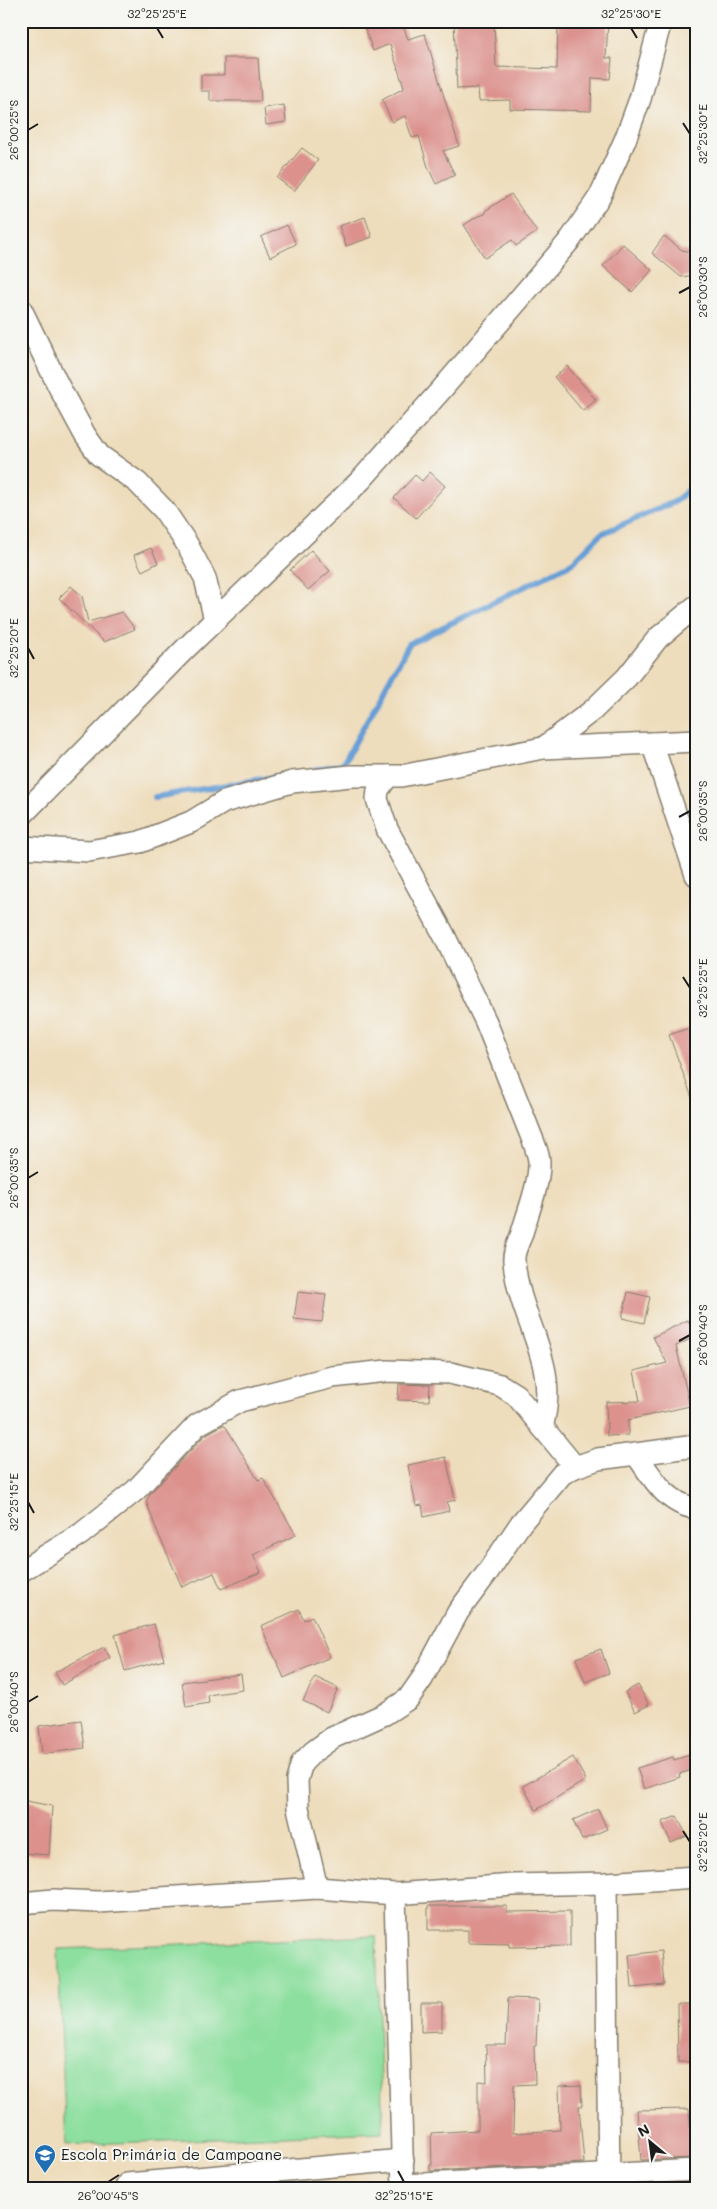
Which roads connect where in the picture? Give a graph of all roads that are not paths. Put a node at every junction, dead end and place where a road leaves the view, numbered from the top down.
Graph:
1 (660, 21) edge
2 (21, 309) edge
3 (696, 606) edge
4 (215, 620) junction
5 (696, 741) edge
6 (652, 743) junction
7 (542, 748) junction
8 (388, 776) junction
9 (21, 816) edge
10 (21, 847) edge
11 (696, 875) edge
12 (542, 1427) junction
13 (696, 1446) edge
14 (636, 1454) junction
15 (575, 1467) junction
16 (696, 1508) edge
17 (21, 1570) edge
18 (696, 1877) edge
19 (606, 1883) junction
20 (317, 1888) junction
21 (395, 1894) junction
22 (21, 1903) edge
23 (403, 2160) junction
24 (696, 2170) edge
25 (608, 2182) edge
26 (403, 2187) edge
27 (127, 2188) edge

1 - 4 street
2 - 4 street
3 - 7 street
4 - 9 street
5 - 6 street
6 - 7 street
6 - 11 street
7 - 8 street
8 - 10 street
8 - 12 street
12 - 15 street
12 - 17 street
13 - 14 street
14 - 15 street
14 - 16 street
15 - 20 street
18 - 19 street
19 - 21 street
19 - 25 street
20 - 21 street
20 - 22 street
21 - 23 street
23 - 26 street
23 - 27 street
24 - 25 street
25 - 26 street

